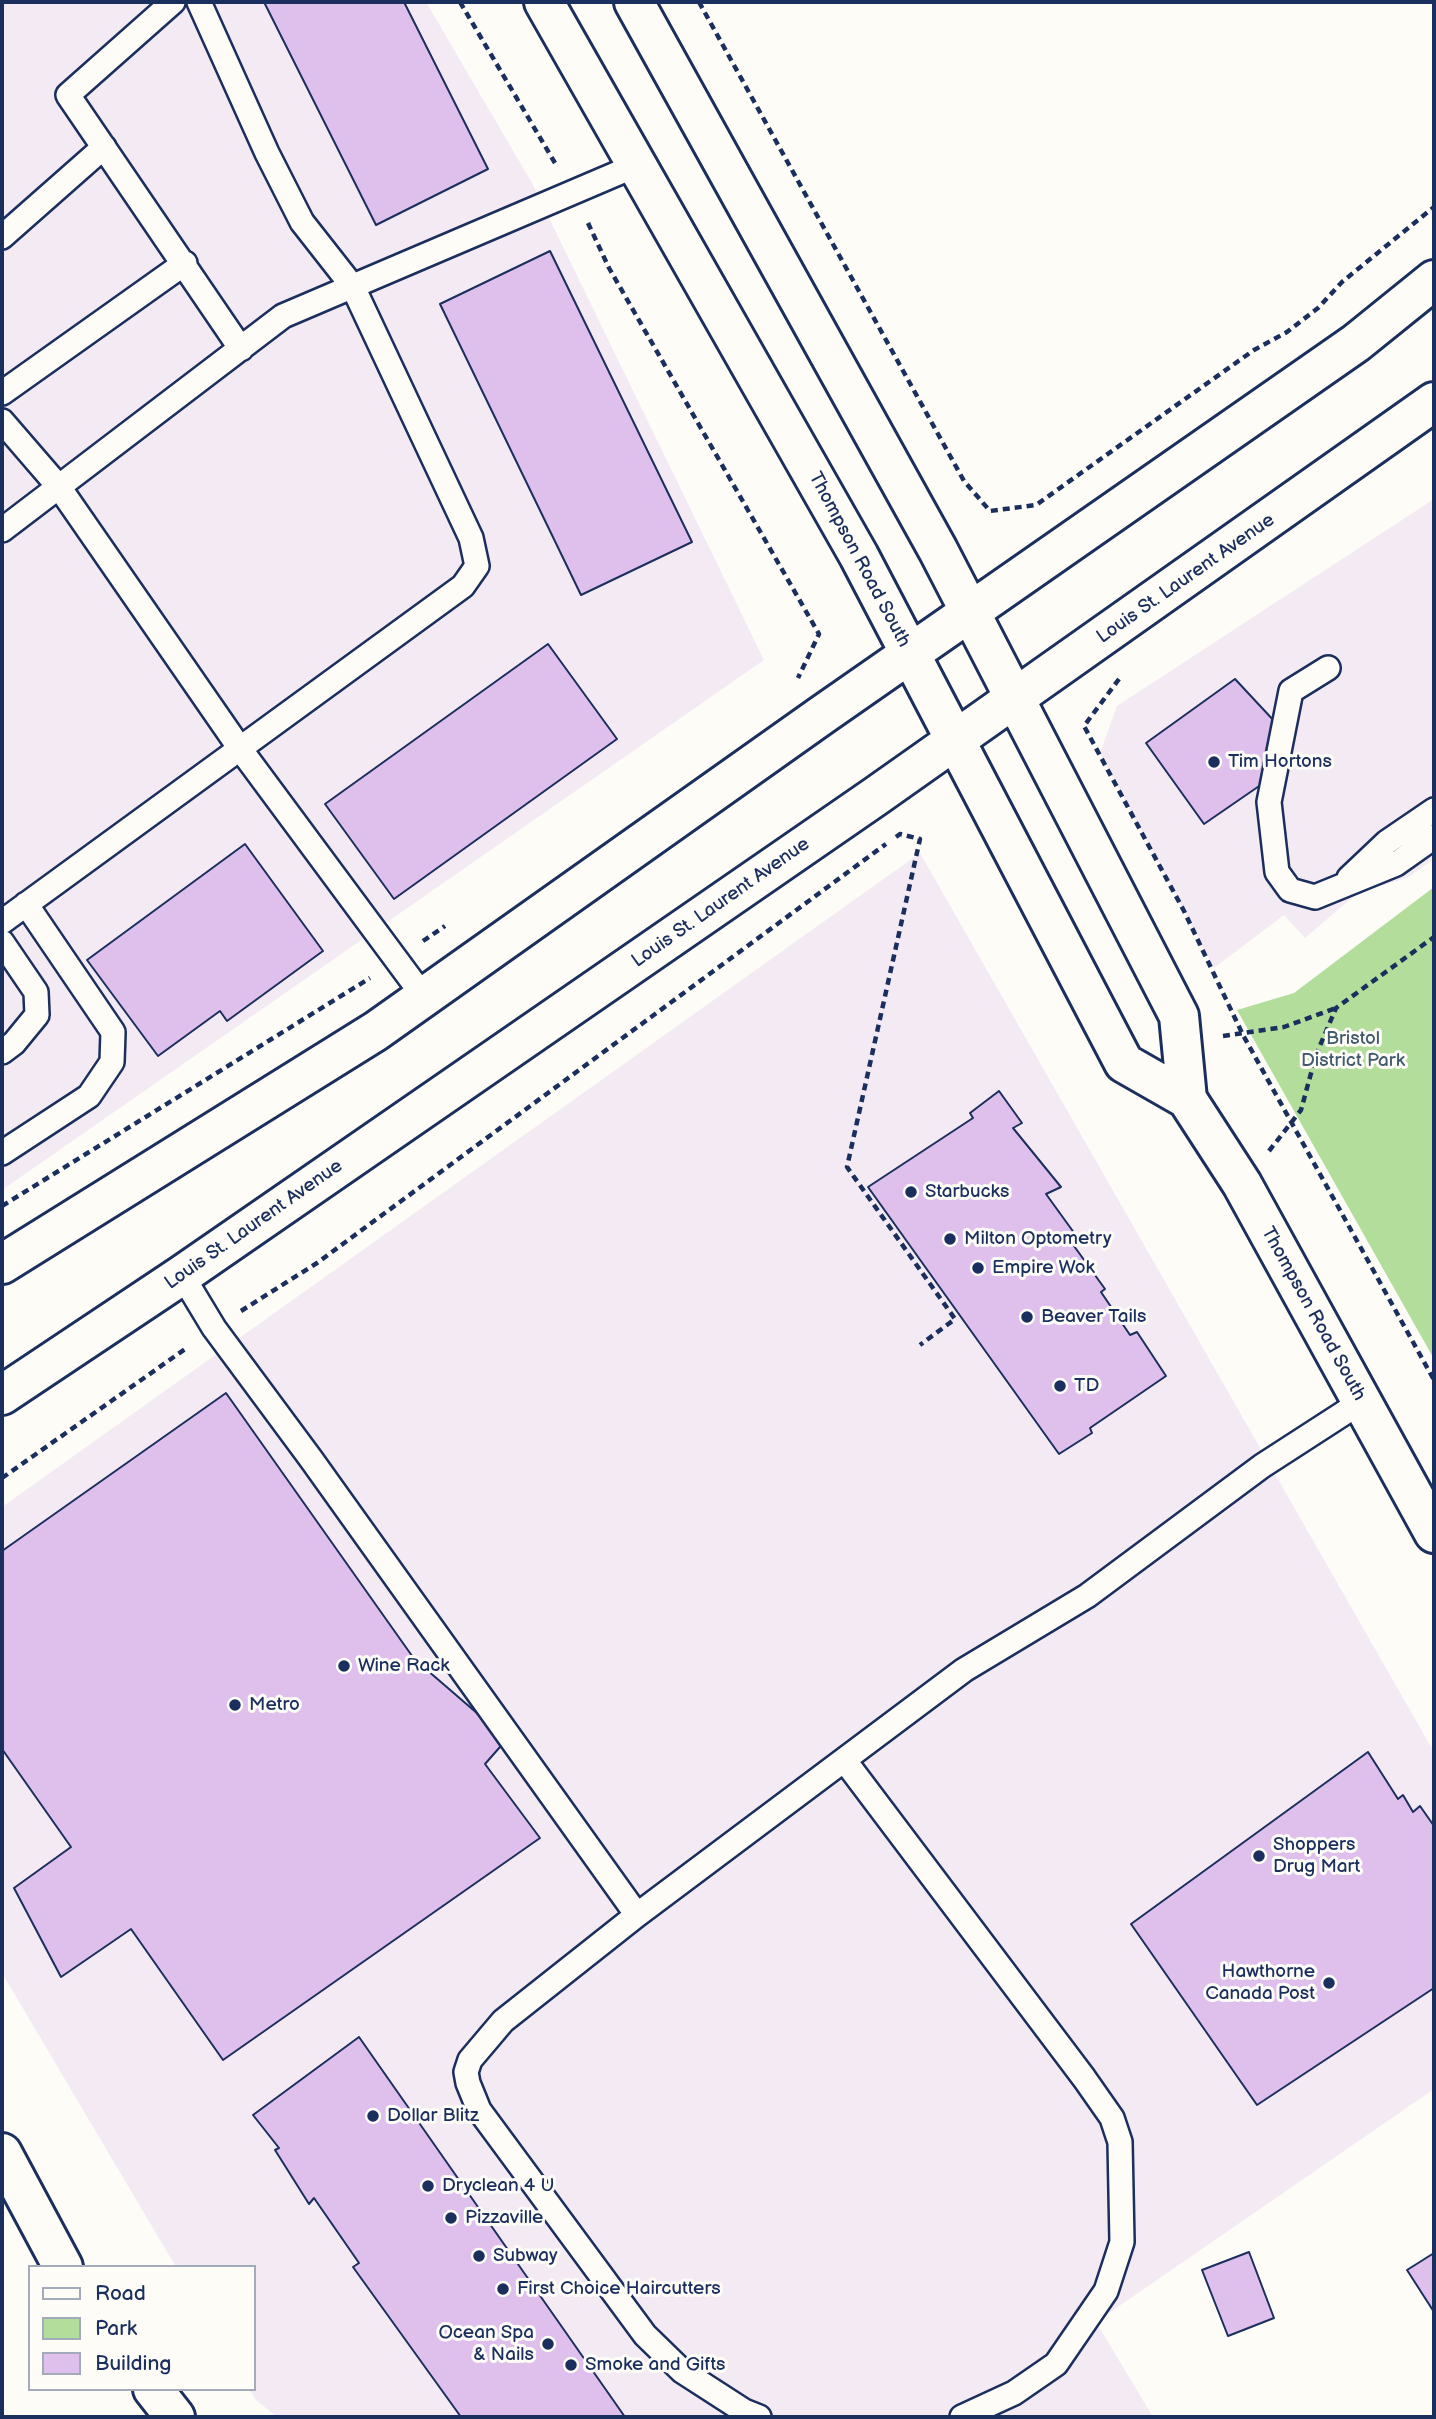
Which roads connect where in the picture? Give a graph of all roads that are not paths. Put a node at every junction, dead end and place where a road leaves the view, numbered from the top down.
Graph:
1 (173, 2) edge
2 (199, 2) edge
3 (544, 2) edge
4 (634, 2) edge
5 (104, 147) junction
6 (636, 165) junction
7 (2, 237) edge
8 (185, 263) junction
9 (1434, 279) edge
10 (353, 287) junction
11 (241, 349) junction
12 (2, 393) edge
13 (1434, 402) edge
14 (2, 421) edge
15 (59, 487) junction
16 (2, 530) edge
17 (970, 612) junction
18 (909, 654) junction
19 (1328, 668) dead end
20 (1015, 698) junction
21 (954, 740) junction
22 (241, 750) junction
23 (1434, 810) edge
24 (1434, 837) edge
25 (1340, 886) junction
26 (26, 905) junction
27 (2, 922) edge
28 (2, 942) edge
29 (424, 997) junction
30 (2, 1052) edge
31 (1187, 1099) junction
32 (2, 1153) edge
33 (2, 1264) edge
34 (182, 1275) junction
35 (2, 1395) edge
36 (1361, 1402) junction
37 (1434, 1533) edge
38 (845, 1761) junction
39 (637, 1915) junction
40 (2, 2153) edge
41 (62, 2265) edge
42 (155, 2391) edge
43 (175, 2417) edge
44 (759, 2417) edge
45 (962, 2417) edge

1 - 5 lane
2 - 10 lane
3 - 6 main road, Thompson Road South
4 - 17 main road, Thompson Road South
5 - 7 lane
5 - 8 lane
6 - 10 lane
6 - 18 main road, Thompson Road South
8 - 11 lane
8 - 12 lane
9 - 17 main road
10 - 11 lane
10 - 22 lane
11 - 15 lane
13 - 20 main road, Louis St. Laurent Avenue
14 - 15 lane
15 - 16 lane
15 - 22 lane
17 - 18 main road
17 - 20 main road, Thompson Road South
18 - 21 main road, Thompson Road South
18 - 29 main road
19 - 25 lane
20 - 21 main road, Louis St. Laurent Avenue
20 - 31 main road, Thompson Road South
21 - 31 main road, Thompson Road South
21 - 34 main road, Louis St. Laurent Avenue
22 - 26 lane
22 - 29 lane
23 - 25 lane
24 - 25 lane
26 - 27 lane
26 - 32 lane
28 - 30 lane
29 - 33 main road
31 - 36 main road, Thompson Road South
34 - 35 main road, Louis St. Laurent Avenue
34 - 39 lane
36 - 37 main road, Thompson Road South
36 - 38 lane
38 - 39 lane
38 - 45 lane
39 - 44 lane
40 - 41 main road
42 - 43 main road

